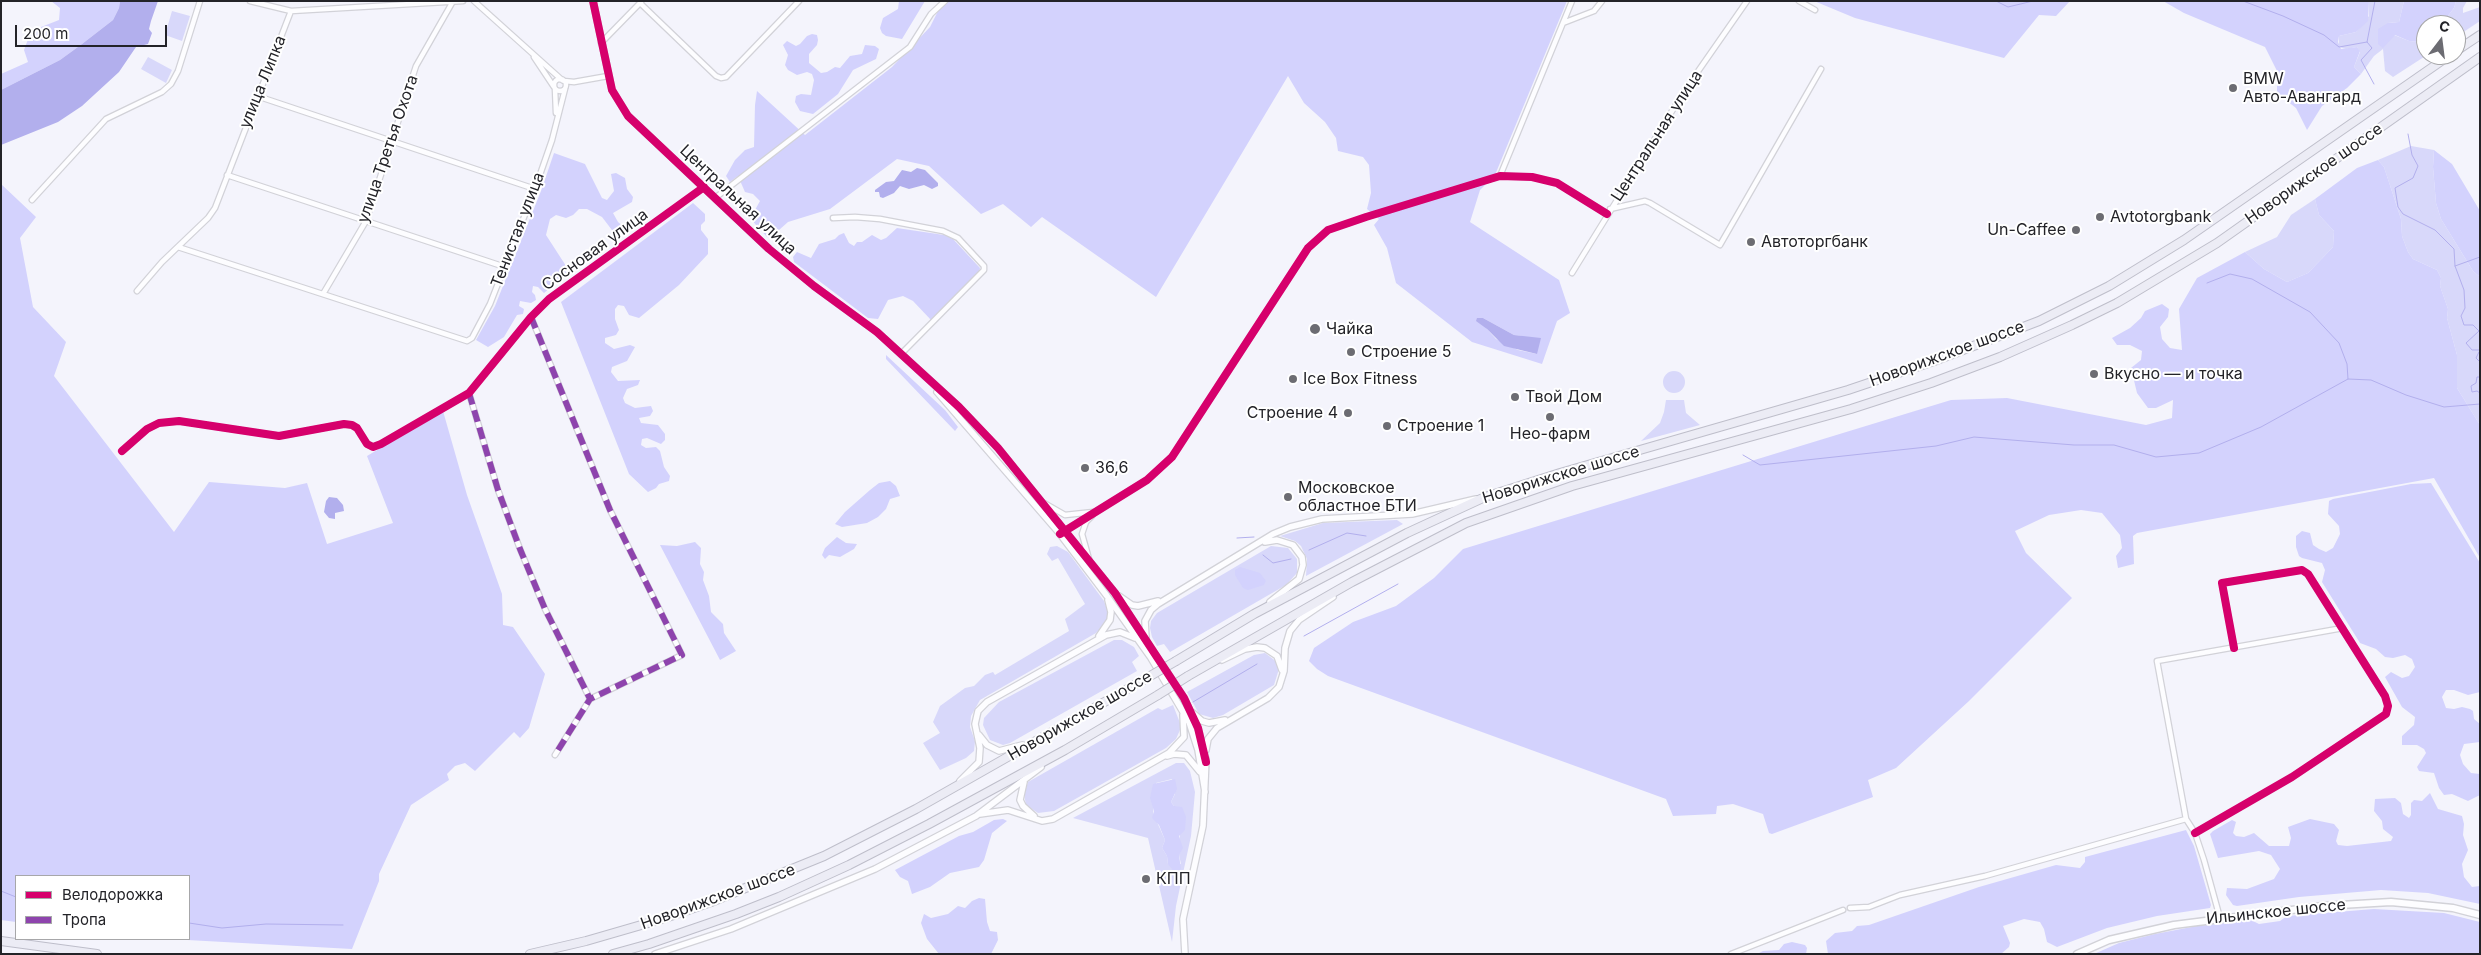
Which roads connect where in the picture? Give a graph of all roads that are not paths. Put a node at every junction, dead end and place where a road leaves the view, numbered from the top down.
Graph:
1 (200, 1) edge
2 (250, 1) edge
3 (463, 1) edge
4 (474, 1) edge
5 (593, 1) edge
6 (798, 1) edge
7 (945, 1) edge
8 (1572, 1) edge
9 (1602, 1) edge
10 (1746, 1) edge
11 (1799, 1) edge
12 (641, 2) edge
13 (452, 3) junction
14 (1815, 10) dead end
15 (291, 11) junction
16 (1564, 24) junction
17 (2480, 35) edge
18 (601, 43) junction
19 (2466, 44) edge
20 (529, 49) junction
21 (2480, 58) edge
22 (2436, 65) edge
23 (1821, 69) dead end
24 (608, 76) junction
25 (563, 80) junction
26 (574, 82) junction
27 (554, 88) junction
28 (565, 88) junction
29 (258, 96) junction
30 (556, 120) junction
31 (392, 141) junction
32 (227, 176) junction
33 (1500, 176) junction
34 (704, 187) junction
35 (535, 189) junction
36 (715, 198) junction
37 (32, 200) dead end
38 (1610, 209) junction
39 (1607, 214) junction
40 (833, 218) dead end
41 (366, 221) junction
42 (178, 247) junction
43 (505, 267) junction
44 (1572, 273) dead end
45 (137, 291) dead end
46 (323, 294) junction
47 (531, 317) junction
48 (901, 354) junction
49 (925, 378) junction
50 (469, 392) junction
51 (122, 451) dead end
52 (1490, 495) junction
53 (1044, 502) junction
54 (1096, 512) junction
55 (1066, 530) junction
56 (1060, 534) junction
57 (1256, 546) junction
58 (1090, 561) junction
59 (1352, 582) junction
60 (1115, 593) junction
61 (1107, 596) junction
62 (1169, 597) junction
63 (1254, 614) junction
64 (2343, 628) junction
65 (1138, 640) junction
66 (1093, 641) junction
67 (1147, 641) junction
68 (2234, 648) junction
69 (1210, 663) junction
70 (1283, 677) junction
71 (590, 699) junction
72 (1185, 708) junction
73 (1234, 717) junction
74 (1068, 724) junction
75 (977, 733) junction
76 (1065, 750) junction
77 (555, 755) dead end
78 (1160, 759) junction
79 (1206, 762) junction
80 (1202, 775) junction
81 (1024, 781) junction
82 (951, 789) junction
83 (1205, 792) junction
84 (976, 816) junction
85 (1053, 819) junction
86 (2186, 819) junction
87 (2194, 834) junction
88 (1850, 908) dead end
89 (1843, 910) dead end
90 (2480, 914) edge
91 (2220, 918) junction
92 (1, 941) edge
93 (97, 954) edge
94 (530, 954) edge
95 (613, 954) edge
96 (654, 954) edge
97 (1185, 954) edge
98 (1731, 954) edge
99 (2077, 954) edge

1 - 37 street
2 - 15 street
3 - 13 street
4 - 20 street
5 - 18 street, Центральная улица
6 - 12 street
7 - 36 street
8 - 16 street
9 - 16 street
10 - 38 street, Центральная улица
11 - 14 street
12 - 18 street
13 - 15 street
13 - 31 street, улица Третья Охота
15 - 29 street, улица Липка
16 - 33 street
17 - 19 highway
18 - 24 street, Центральная улица
20 - 25 street
20 - 27 street
21 - 59 highway, Новорижское шоссе
22 - 52 highway, Новорижское шоссе
23 - 38 street
24 - 26 street
24 - 34 street, Центральная улица
25 - 26 street
25 - 27 street
25 - 28 street
26 - 28 street
27 - 28 street
27 - 30 street, Тенистая улица
28 - 30 street, Тенистая улица
29 - 31 street
29 - 32 street, улица Липка
30 - 35 street, Тенистая улица
31 - 35 street
31 - 41 street, улица Третья Охота
32 - 41 street
32 - 42 street, улица Липка
33 - 39 street
33 - 54 street
34 - 36 street, Центральная улица
34 - 47 street, Сосновая улица
35 - 43 street, Тенистая улица
36 - 48 street, Центральная улица
38 - 39 street, Центральная улица
39 - 44 street, Центральная улица
40 - 48 street
41 - 43 street
41 - 46 street, улица Третья Охота
42 - 45 street, улица Липка
42 - 46 street
43 - 46 street, Тенистая улица
47 - 50 street, Сосновая улица
47 - 71 street
48 - 49 street, Центральная улица
49 - 53 street
49 - 56 street
50 - 51 street, Сосновая улица
50 - 71 street
52 - 57 street
52 - 63 highway, Новорижское шоссе
53 - 54 street
53 - 55 street
54 - 55 street
54 - 58 street
55 - 56 street
55 - 58 street
56 - 61 street
57 - 62 street
57 - 63 street
58 - 60 street
59 - 69 highway, Новорижское шоссе
59 - 70 street
60 - 62 street
60 - 67 street
61 - 65 street
61 - 66 street
62 - 67 street
63 - 74 highway, Новорижское шоссе, bridge
64 - 68 street
64 - 68 street
64 - 87 street
65 - 66 street
65 - 72 street
66 - 75 street
67 - 72 street
68 - 86 street
69 - 70 street
69 - 76 highway, Новорижское шоссе, bridge
70 - 73 street
71 - 77 street
72 - 73 street
72 - 78 street
72 - 79 street
72 - 80 street
73 - 79 street
74 - 75 street
74 - 82 highway, Новорижское шоссе
75 - 82 street
76 - 81 street
76 - 95 highway, Новорижское шоссе
78 - 80 street
78 - 85 street
79 - 83 street
80 - 83 street
81 - 84 street
81 - 85 street
82 - 94 highway, Новорижское шоссе
83 - 97 street
84 - 85 street
84 - 96 street
86 - 87 street
86 - 88 street
87 - 91 street
89 - 98 street
90 - 91 main road, Ильинское шоссе
91 - 99 main road, Ильинское шоссе
92 - 93 highway

